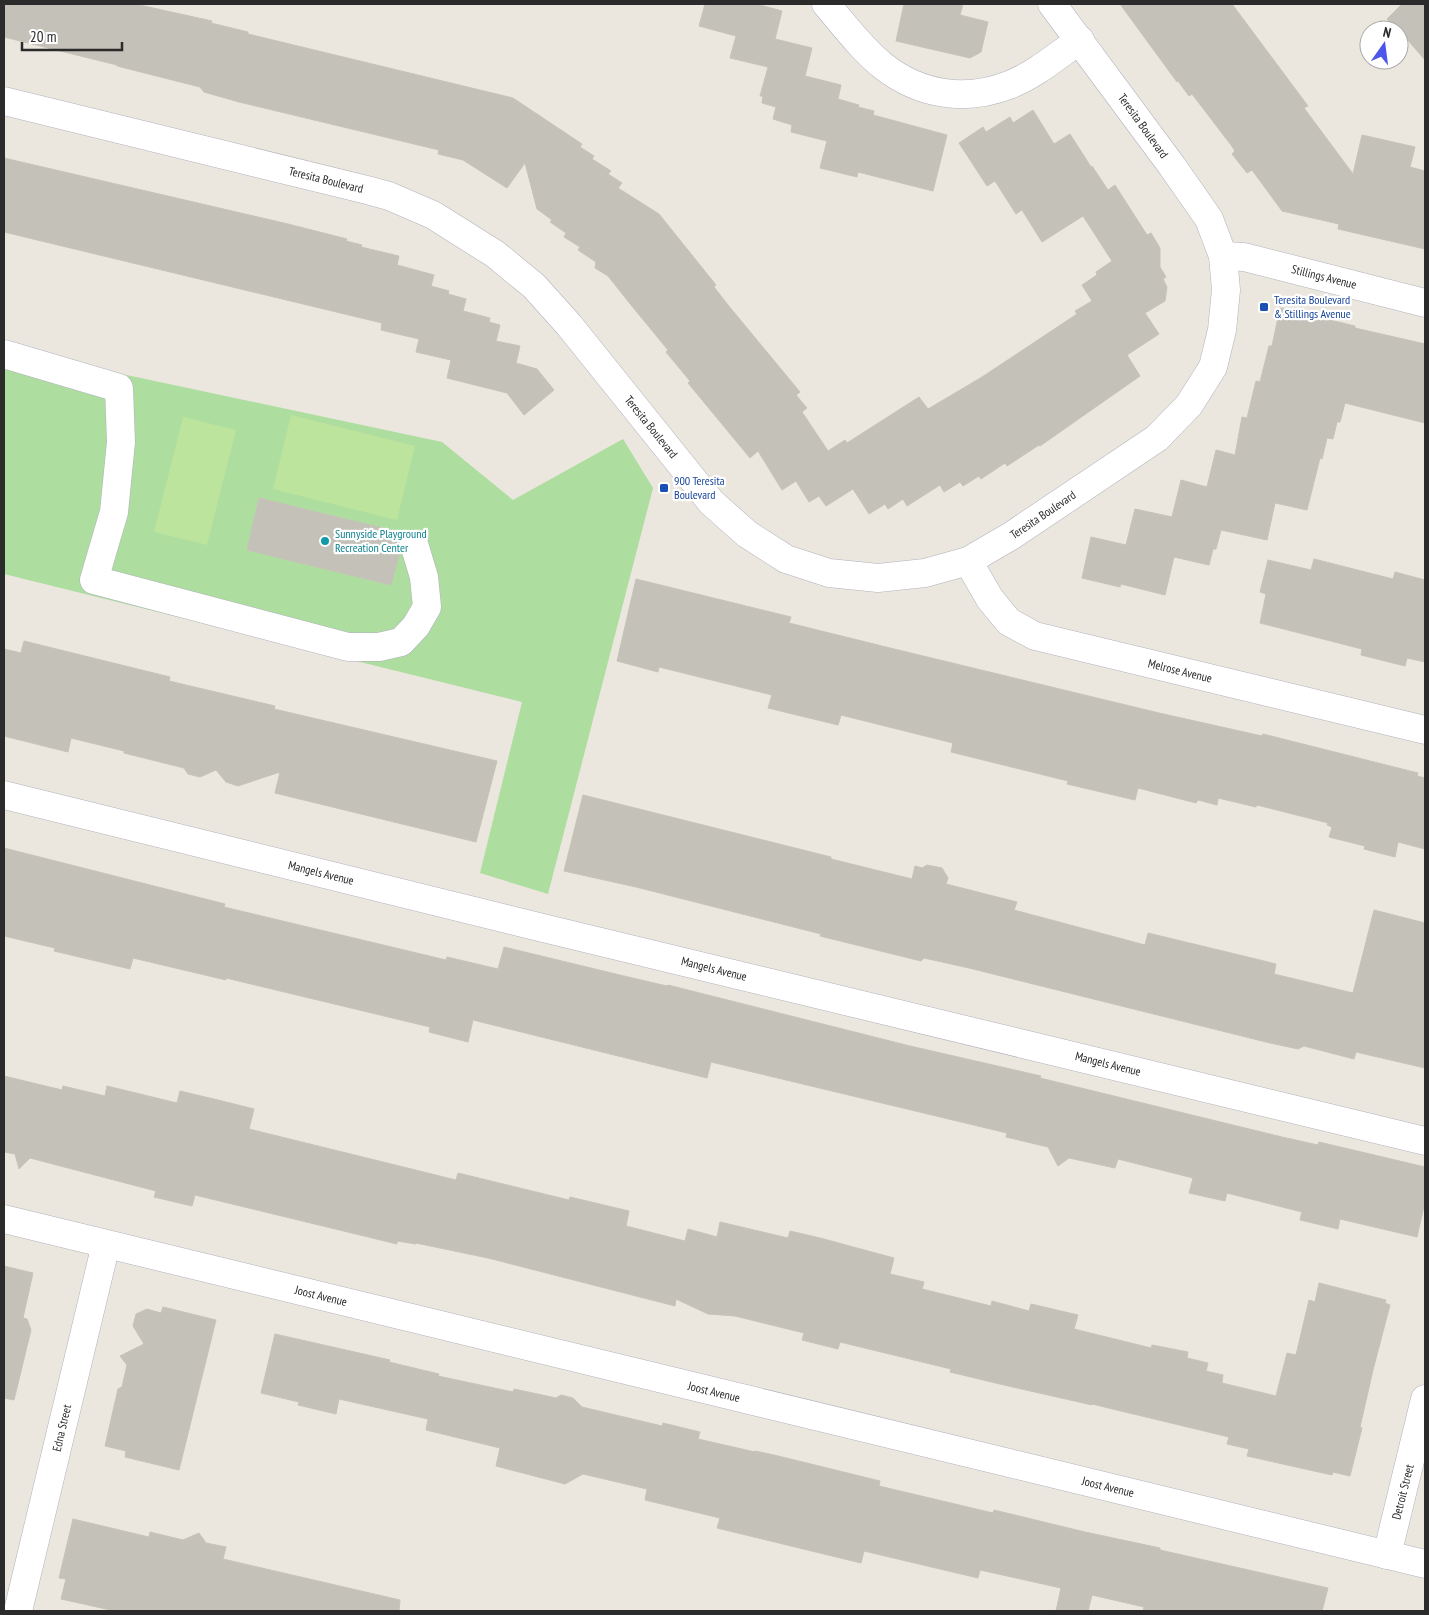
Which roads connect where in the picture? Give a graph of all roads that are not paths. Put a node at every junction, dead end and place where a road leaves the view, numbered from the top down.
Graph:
1 (826, 4) edge
2 (1052, 4) edge
3 (1080, 40) junction
4 (4, 101) edge
5 (1223, 256) junction
6 (1425, 303) edge
7 (4, 354) edge
8 (414, 544) dead end
9 (968, 561) junction
10 (1425, 730) edge
11 (4, 795) edge
12 (1425, 1141) edge
13 (4, 1219) edge
14 (106, 1244) junction
15 (1425, 1399) edge
16 (1387, 1556) junction
17 (1425, 1564) edge
18 (18, 1611) edge

1 - 3 street
2 - 3 street, Teresita Boulevard
3 - 5 street, Teresita Boulevard
4 - 9 street, Teresita Boulevard
5 - 6 street, Stillings Avenue
5 - 9 street, Teresita Boulevard
7 - 8 street
9 - 10 street, Melrose Avenue
11 - 12 street, Mangels Avenue
13 - 14 street, Joost Avenue
14 - 16 street, Joost Avenue
14 - 18 street, Edna Street
15 - 16 street, Detroit Street
16 - 17 street, Joost Avenue

